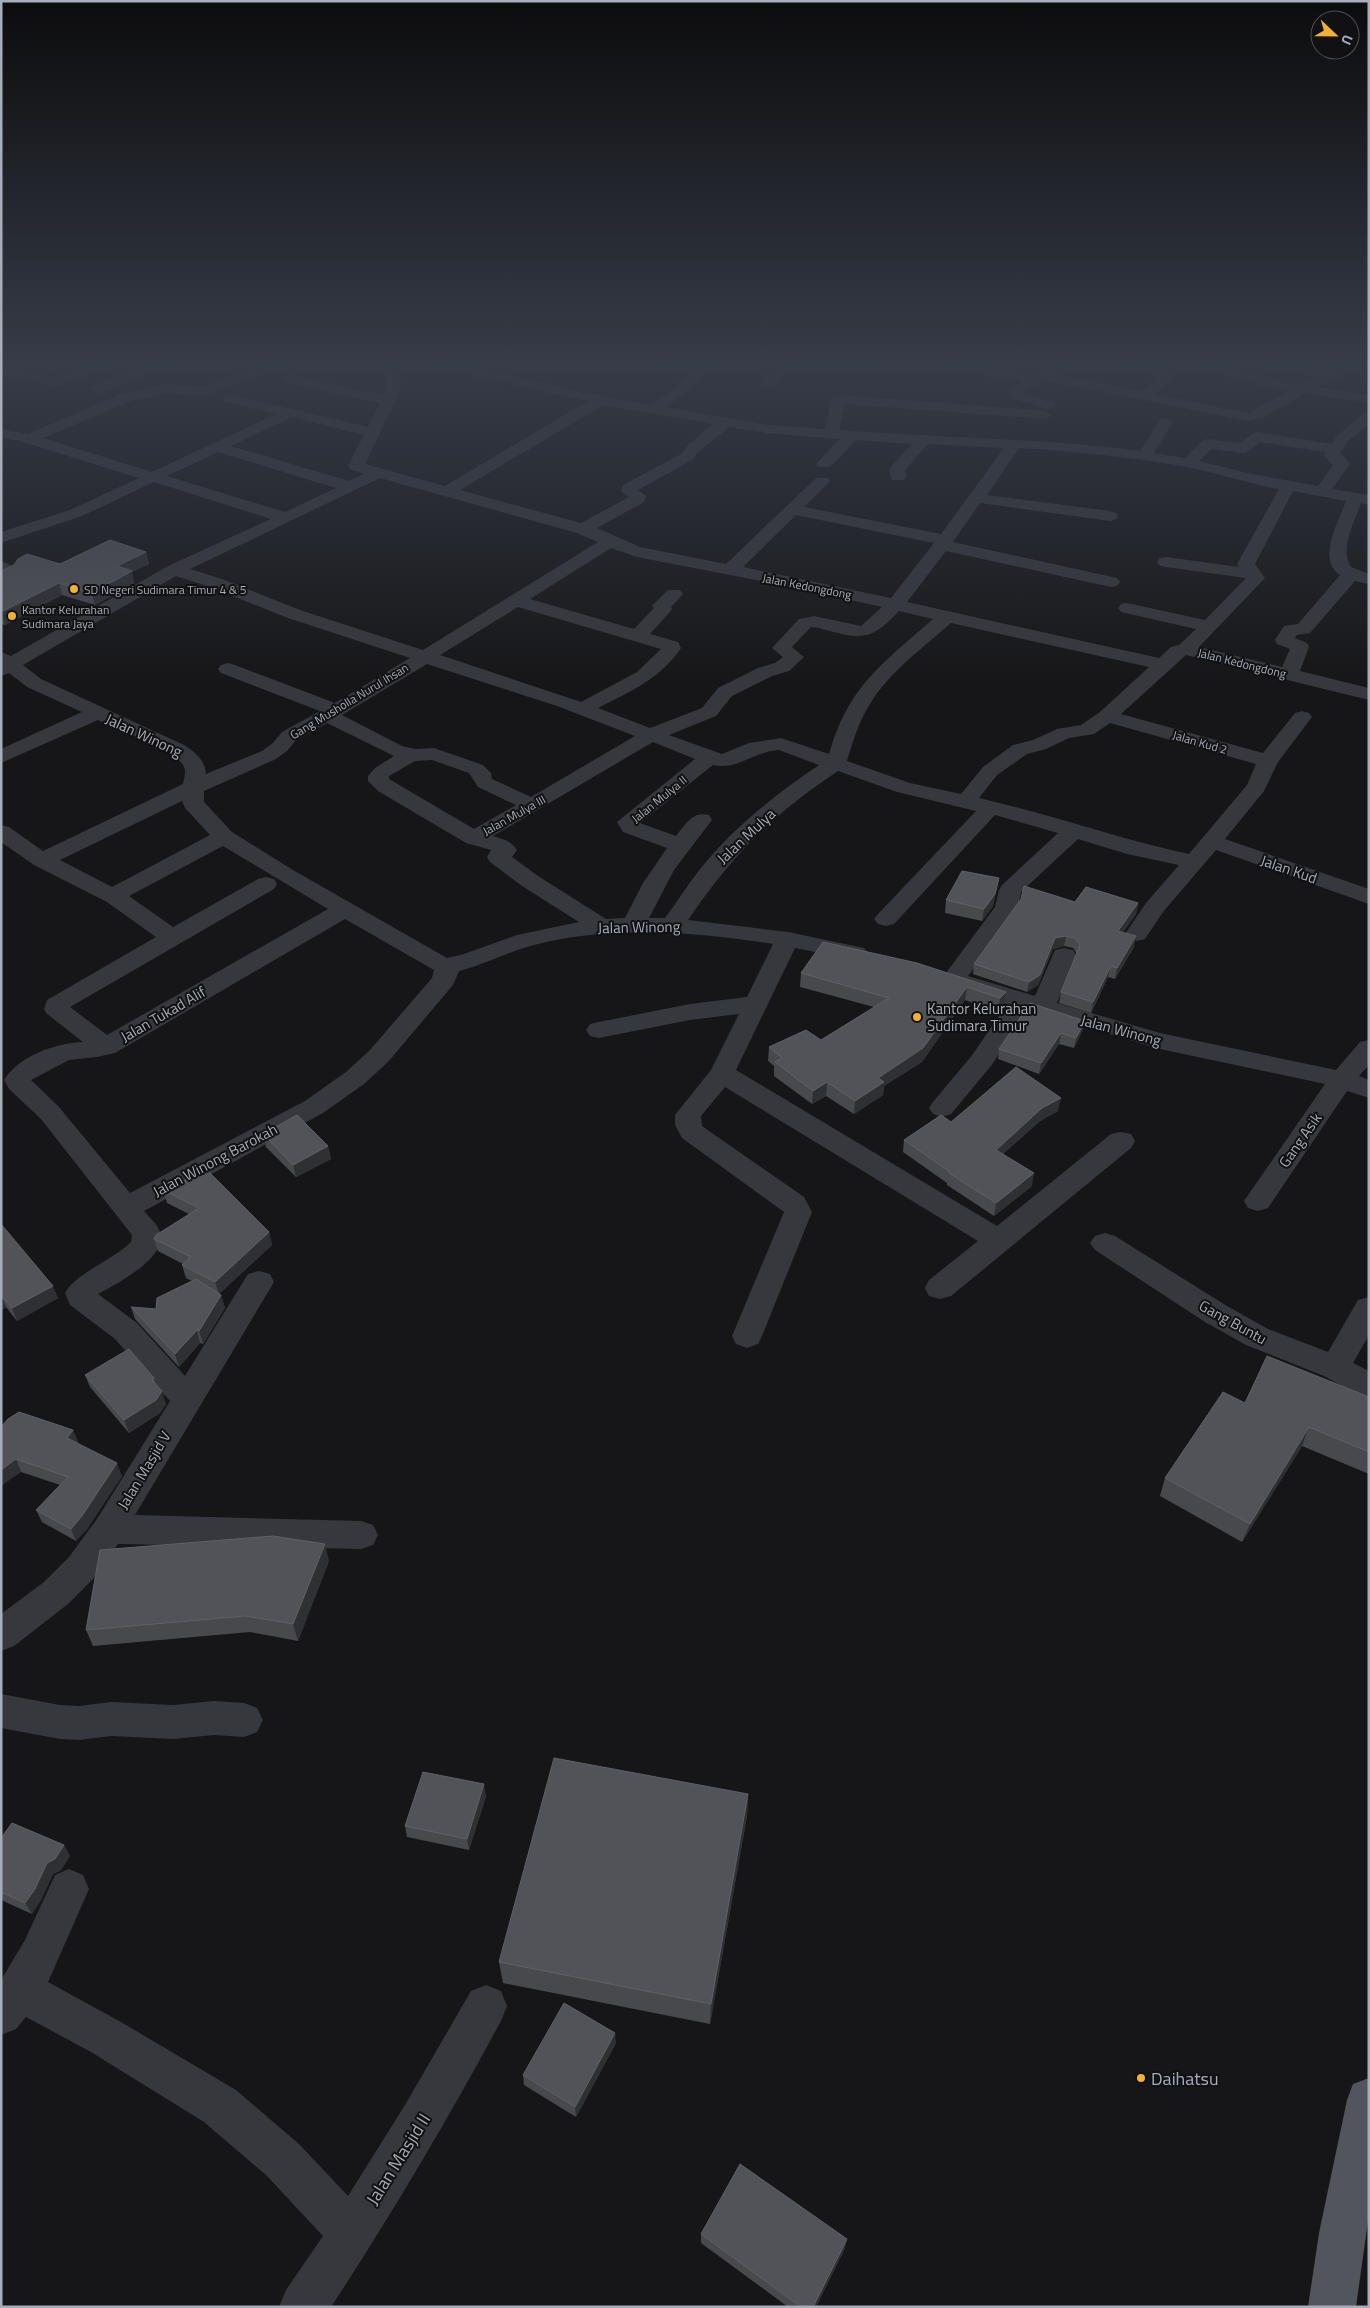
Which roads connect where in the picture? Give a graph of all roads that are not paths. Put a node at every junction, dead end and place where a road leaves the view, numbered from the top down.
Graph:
1 (127, 470) edge
2 (167, 470) edge
3 (293, 470) edge
4 (368, 470) edge
5 (485, 470) edge
6 (664, 470) edge
7 (826, 470) edge
8 (897, 470) edge
9 (999, 470) edge
10 (1215, 470) edge
11 (1338, 470) edge
12 (378, 473) junction
13 (150, 477) junction
14 (898, 477) dead end
15 (1288, 486) junction
16 (351, 487) junction
17 (448, 492) junction
18 (1322, 492) junction
19 (976, 498) junction
20 (1362, 499) edge
21 (794, 510) junction
22 (1110, 516) dead end
23 (286, 518) junction
24 (583, 529) junction
25 (1, 538) edge
26 (611, 541) junction
27 (943, 542) junction
28 (1166, 562) dead end
29 (1, 566) edge
30 (174, 570) junction
31 (729, 571) junction
32 (1254, 574) junction
33 (1350, 575) junction
34 (1, 578) edge
35 (1369, 580) edge
36 (1111, 582) dead end
37 (674, 594) dead end
38 (514, 600) junction
39 (895, 604) junction
40 (1127, 608) dead end
41 (946, 617) junction
42 (1208, 626) junction
43 (638, 636) junction
44 (1186, 649) junction
45 (425, 655) junction
46 (1162, 664) junction
47 (4, 665) edge
48 (228, 669) dead end
49 (1289, 674) junction
50 (1369, 694) edge
51 (583, 708) junction
52 (97, 712) junction
53 (332, 713) junction
54 (1107, 716) junction
55 (1302, 717) dead end
56 (652, 734) junction
57 (411, 755) junction
58 (1, 757) edge
59 (710, 757) junction
60 (1268, 761) junction
61 (836, 763) junction
62 (194, 787) junction
63 (966, 801) junction
64 (532, 805) junction
65 (991, 807) junction
66 (700, 820) dead end
67 (1073, 831) junction
68 (1, 832) edge
69 (224, 837) junction
70 (474, 838) junction
71 (1210, 841) junction
72 (680, 845) junction
73 (42, 860) junction
74 (1194, 862) junction
75 (266, 884) dead end
76 (112, 896) junction
77 (1369, 897) edge
78 (346, 910) junction
79 (886, 919) dead end
80 (634, 925) junction
81 (672, 925) junction
82 (602, 927) junction
83 (1137, 934) edge
84 (173, 938) junction
85 (788, 939) junction
86 (1064, 955) dead end
87 (877, 958) edge
88 (448, 965) junction
89 (930, 970) edge
90 (954, 977) junction
91 (756, 1004) junction
92 (1033, 1004) junction
93 (599, 1030) dead end
94 (106, 1047) junction
95 (1369, 1048) edge
96 (722, 1072) junction
97 (1342, 1079) junction
98 (1369, 1089) edge
99 (942, 1108) dead end
100 (1121, 1141) dead end
101 (1258, 1201) dead end
102 (126, 1208) junction
103 (998, 1240) junction
104 (1105, 1243) dead end
105 (259, 1282) dead end
106 (940, 1288) dead end
107 (1369, 1308) edge
108 (748, 1336) dead end
109 (1335, 1367) junction
110 (1369, 1386) edge
111 (187, 1399) junction
112 (109, 1529) junction
113 (361, 1535) dead end
114 (1, 1635) edge
115 (1, 1711) edge
116 (244, 1720) dead end
117 (68, 1889) dead end
118 (11, 2003) edge
119 (486, 2006) dead end
120 (1369, 2100) edge
121 (352, 2234) junction
122 (303, 2307) edge
123 (1332, 2307) edge

1 - 13 street
2 - 13 street
3 - 16 street
4 - 12 street, Jalan Kedongdong
5 - 17 street
6 - 24 street
7 - 21 street
8 - 14 street
9 - 19 street
10 - 15 street
11 - 18 street
12 - 16 street, Jalan Winong
12 - 17 street, Jalan Kedongdong
13 - 23 street
13 - 25 street
15 - 18 street
15 - 32 street
16 - 23 street, Jalan Winong
17 - 24 street, Jalan Kedongdong
18 - 20 street
19 - 22 street
19 - 27 street
20 - 33 street
21 - 27 street
21 - 31 street
23 - 30 street, Jalan Winong
24 - 26 street, Jalan Kedongdong
26 - 31 street, Jalan Kedongdong
26 - 38 street, Gang Musholla Nurul Ihsan
27 - 36 street
27 - 39 street
28 - 32 street
29 - 34 street
30 - 45 street
30 - 47 street, Jalan Winong
31 - 39 street, Jalan Kedongdong
32 - 42 street
33 - 35 street
33 - 49 street
37 - 43 street
38 - 43 street
38 - 45 street, Gang Musholla Nurul Ihsan
39 - 41 street, Jalan Kedongdong
39 - 56 street, Jalan Mulya III
40 - 42 street
41 - 46 street, Jalan Kedongdong
41 - 61 street
42 - 44 street
43 - 51 street
44 - 46 street, Jalan Kedongdong
44 - 49 street, Jalan Kedongdong
45 - 51 street
45 - 53 street, Gang Musholla Nurul Ihsan
46 - 54 street
47 - 52 street, Jalan Winong
48 - 53 street
49 - 50 street, Jalan Kedongdong
51 - 56 street
52 - 58 street
52 - 62 street, Jalan Winong
53 - 57 street
53 - 62 street, Gang Musholla Nurul Ihsan
54 - 60 street, Jalan Kud 2
54 - 63 street
55 - 60 street
56 - 59 street
56 - 64 street, Jalan Mulya III
57 - 64 street
57 - 70 street
59 - 61 street
59 - 72 street, Jalan Mulya II
60 - 71 street
61 - 63 street
61 - 81 street, Jalan Mulya
62 - 69 street, Jalan Winong
62 - 73 street, Gang Musholla Nurul Ihsan
63 - 65 street
64 - 70 street, Jalan Mulya III
65 - 67 street
65 - 79 street
66 - 72 street
67 - 74 street
67 - 90 street
68 - 73 street
69 - 76 street
69 - 78 street, Jalan Winong
70 - 82 street, Jalan Mulya III
71 - 74 street
71 - 77 street, Jalan Kud
72 - 80 street
73 - 76 street
74 - 83 street
75 - 84 street
76 - 84 street
78 - 88 street, Jalan Winong
78 - 94 street, Jalan Tukad Alif
80 - 81 street, Jalan Winong
80 - 82 street, Jalan Winong
81 - 85 street, Jalan Winong
82 - 88 street, Jalan Winong
84 - 94 street
85 - 87 street, Jalan Winong
85 - 91 street
86 - 92 street
88 - 102 street, Jalan Winong Barokah
89 - 90 street, Jalan Winong
90 - 92 street, Jalan Winong
91 - 93 street
91 - 96 street
92 - 97 street, Jalan Winong
92 - 99 street
94 - 102 street, Jalan Tukad Alif
95 - 97 street, Gang Asik
96 - 103 street
96 - 108 street
97 - 98 street, Jalan Winong
97 - 101 street, Gang Asik
100 - 103 street
102 - 111 street
103 - 106 street
104 - 109 street, Gang Buntu
105 - 111 street, Jalan Masjid V
107 - 109 street
109 - 110 street, Gang Buntu
111 - 112 street, Jalan Masjid V
112 - 113 street
112 - 114 street, Jalan Masjid V
115 - 116 street
117 - 118 street
118 - 121 street
119 - 121 street, Jalan Masjid II
120 - 123 main road
121 - 122 street, Jalan Masjid II

